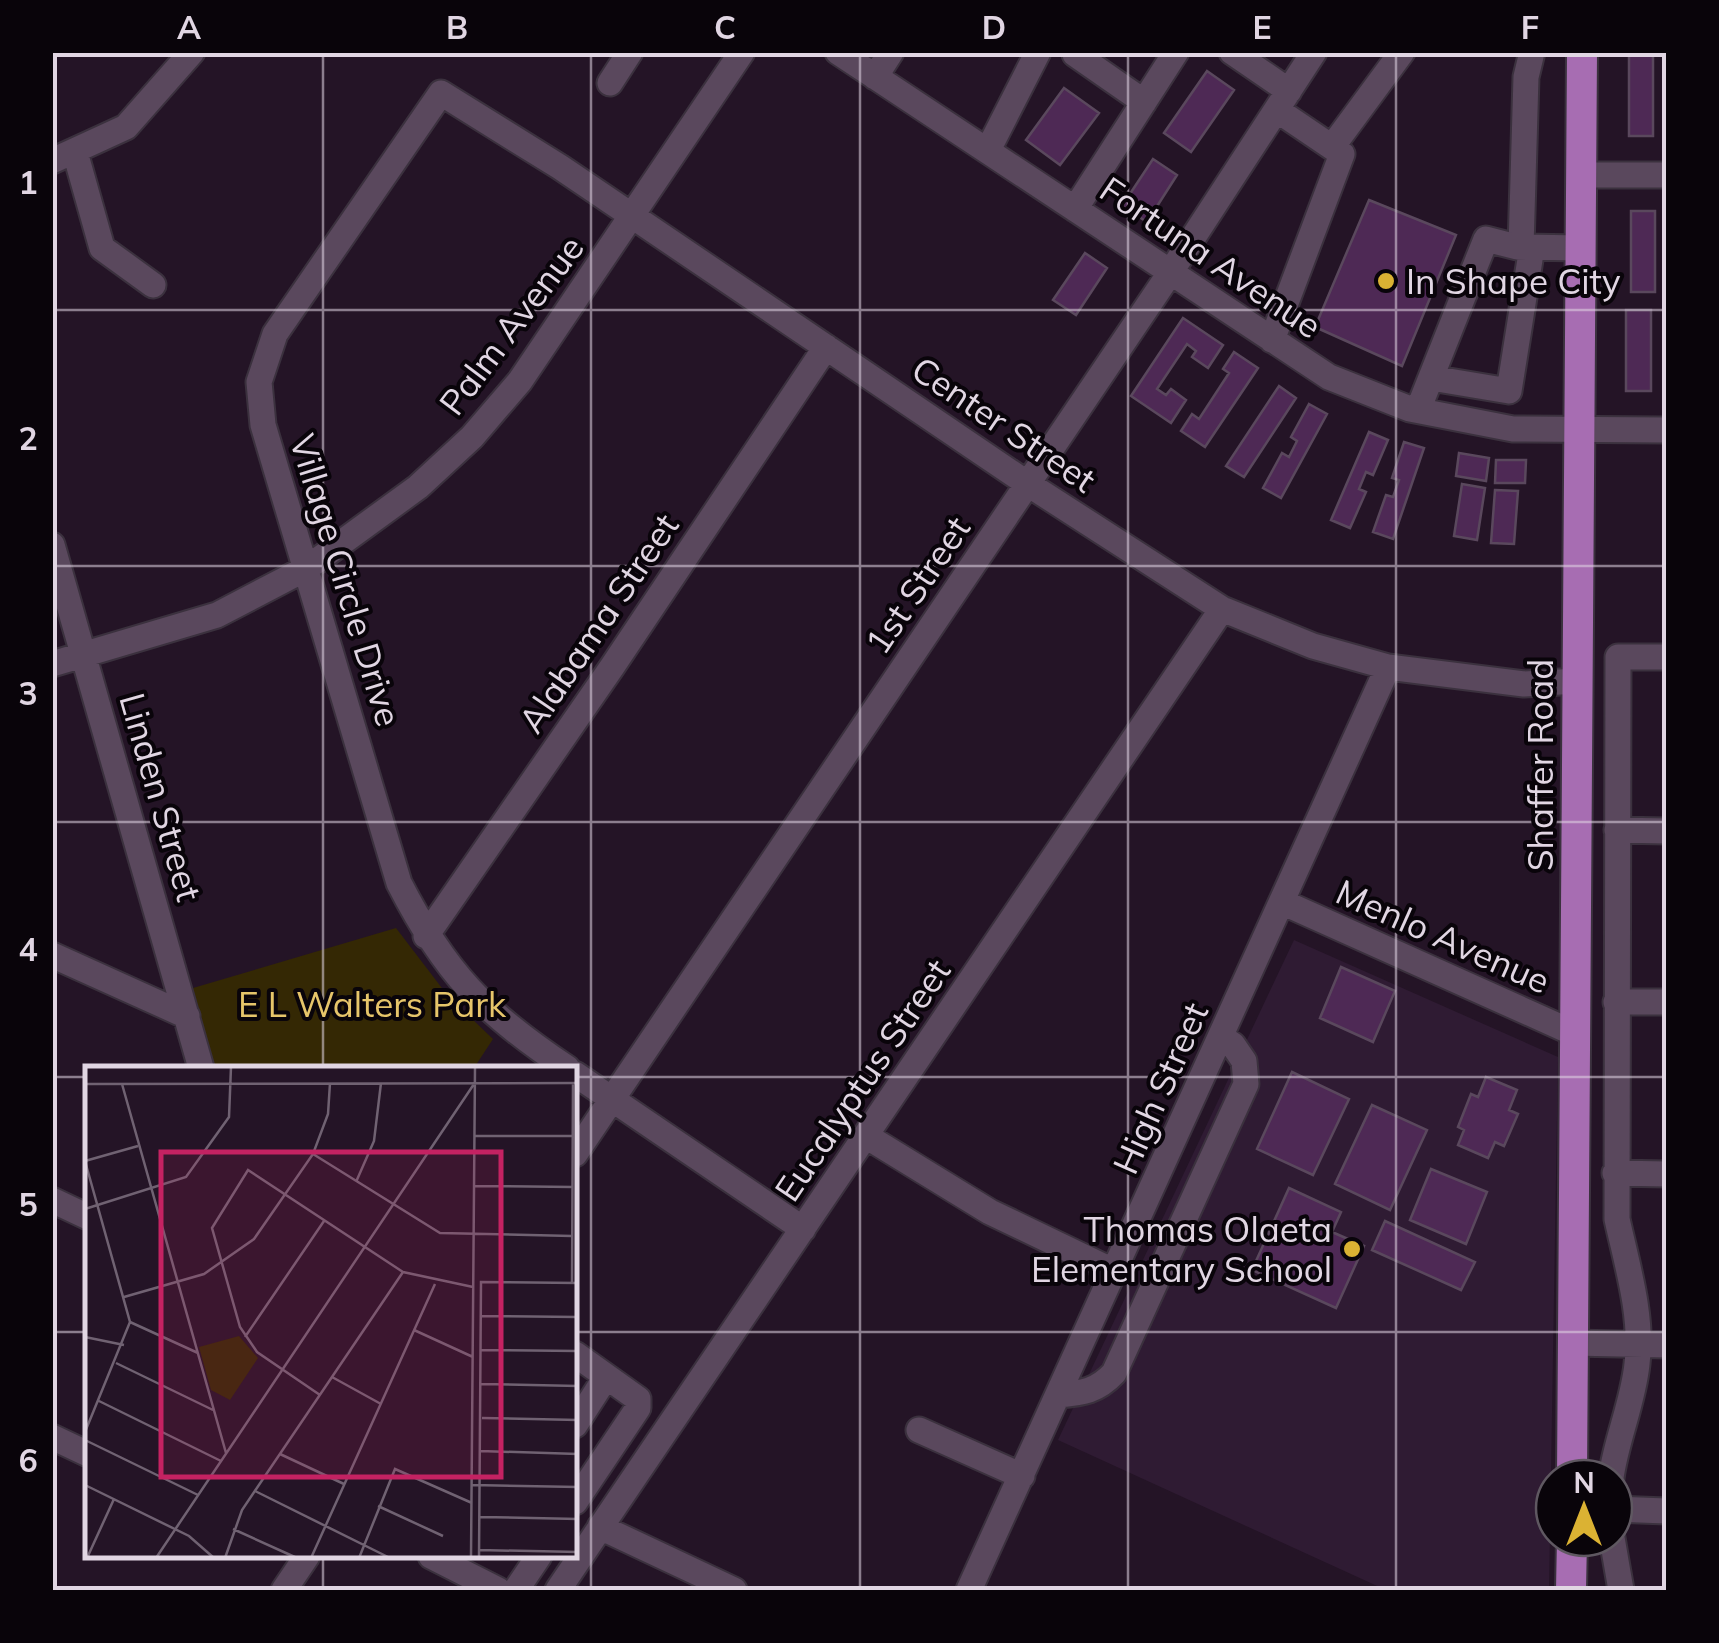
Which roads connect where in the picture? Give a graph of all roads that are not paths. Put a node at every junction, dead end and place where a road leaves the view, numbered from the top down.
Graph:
1 (192, 52) edge
2 (630, 52) edge
3 (742, 52) edge
4 (838, 52) edge
5 (891, 52) edge
6 (1038, 52) edge
7 (1176, 52) edge
8 (1232, 52) edge
9 (1314, 52) edge
10 (1402, 52) edge
11 (1532, 52) edge
12 (1582, 52) edge
13 (1076, 54) edge
14 (875, 76) junction
15 (610, 83) dead end
16 (441, 93) joint
17 (1283, 100) junction
18 (1144, 102) junction
19 (1332, 147) junction
20 (988, 150) junction
21 (64, 156) edge
22 (1581, 174) junction
23 (1666, 175) edge
24 (1075, 209) junction
25 (633, 218) junction
26 (1526, 247) junction
27 (1580, 248) junction
28 (1170, 274) junction
29 (153, 285) dead end
30 (1272, 340) junction
31 (826, 346) junction
32 (1431, 378) junction
33 (1418, 410) junction
34 (1580, 429) junction
35 (1666, 430) edge
36 (1028, 484) junction
37 (52, 545) edge
38 (307, 568) junction
39 (1222, 608) junction
40 (85, 655) junction
41 (1666, 658) edge
42 (52, 664) edge
43 (1388, 667) junction
44 (1578, 681) junction
45 (1618, 830) junction
46 (1666, 831) edge
47 (1282, 902) junction
48 (426, 936) junction
49 (52, 955) edge
50 (1616, 1002) junction
51 (1666, 1002) edge
52 (186, 1016) junction
53 (1576, 1034) junction
54 (1221, 1037) junction
55 (201, 1066) edge
56 (564, 1066) edge
57 (578, 1076) edge
58 (612, 1098) junction
59 (866, 1136) junction
60 (578, 1149) edge
61 (1616, 1173) junction
62 (1666, 1174) edge
63 (52, 1200) edge
64 (85, 1216) edge
65 (804, 1229) junction
66 (1115, 1272) junction
67 (1573, 1343) junction
68 (1638, 1344) junction
69 (1666, 1345) edge
70 (578, 1356) edge
71 (606, 1377) junction
72 (1059, 1396) junction
73 (578, 1420) edge
74 (920, 1430) dead end
75 (52, 1437) edge
76 (85, 1453) edge
77 (1572, 1458) edge
78 (1616, 1458) edge
79 (1022, 1476) junction
80 (578, 1498) edge
81 (1634, 1510) edge
82 (1666, 1511) edge
83 (600, 1528) junction
84 (303, 1558) edge
85 (436, 1558) edge
86 (490, 1558) edge
87 (538, 1558) edge
88 (1572, 1558) edge
89 (1615, 1558) edge
90 (487, 1584) edge
91 (284, 1590) edge
92 (516, 1590) edge
93 (558, 1590) edge
94 (734, 1590) edge
95 (969, 1590) edge
96 (1571, 1590) edge
97 (1620, 1590) edge

1 - 21 street
2 - 15 street
3 - 25 street, Palm Avenue
4 - 14 street, Fortuna Avenue
5 - 14 street
6 - 20 street
7 - 18 street
8 - 17 street
9 - 17 street, 1st Street
10 - 19 street
11 - 26 street
12 - 22 main road, Shaffer Road
13 - 18 street
14 - 20 street, Fortuna Avenue
16 - 25 street, Center Street
16 - 38 street, Village Circle Drive
17 - 19 street
17 - 28 street, 1st Street
18 - 24 street
19 - 30 street
20 - 24 street, Fortuna Avenue
21 - 29 street
22 - 23 street
22 - 27 main road, Shaffer Road
24 - 28 street, Fortuna Avenue
25 - 31 street, Center Street
25 - 38 street, Palm Avenue
26 - 27 street
26 - 32 street
26 - 32 street
27 - 34 main road, Shaffer Road
28 - 30 street, Fortuna Avenue
28 - 36 street, 1st Street
30 - 33 street, Fortuna Avenue
31 - 36 street, Center Street
31 - 48 street, Alabama Street
32 - 33 street
33 - 34 street, Fortuna Avenue
34 - 35 street, Fortuna Avenue
34 - 44 main road, Shaffer Road
36 - 39 street, Center Street
36 - 58 street, 1st Street
37 - 40 street, Linden Street
38 - 40 street, Palm Avenue
38 - 48 street, Village Circle Drive
39 - 43 street, Center Street
39 - 59 street, Eucalyptus Street
40 - 42 street, Palm Avenue
40 - 52 street, Linden Street
41 - 45 street
43 - 44 street, Center Street
43 - 47 street, High Street
44 - 53 main road, Shaffer Road
45 - 46 street
45 - 50 street
47 - 53 street, Menlo Avenue
47 - 54 street, High Street
48 - 56 street, Village Circle Drive
49 - 52 street
50 - 51 street
50 - 61 street
52 - 55 street, Linden Street
53 - 67 main road, Shaffer Road
54 - 66 street, High Street
54 - 72 street
57 - 58 street
58 - 60 street, 1st Street
58 - 65 street
59 - 65 street, Eucalyptus Street
59 - 66 street
61 - 62 street
61 - 68 street
63 - 64 street
65 - 83 street, Eucalyptus Street
66 - 72 street, High Street
67 - 68 street
67 - 77 main road, Shaffer Road
68 - 69 street
68 - 78 street
70 - 71 street
71 - 73 street
71 - 80 street
72 - 79 street, High Street
74 - 79 street
75 - 76 street
79 - 95 street, High Street
81 - 82 street
83 - 93 street, Eucalyptus Street
83 - 94 street
84 - 91 street
85 - 90 street
86 - 90 street
87 - 92 street
88 - 96 main road
89 - 97 street

